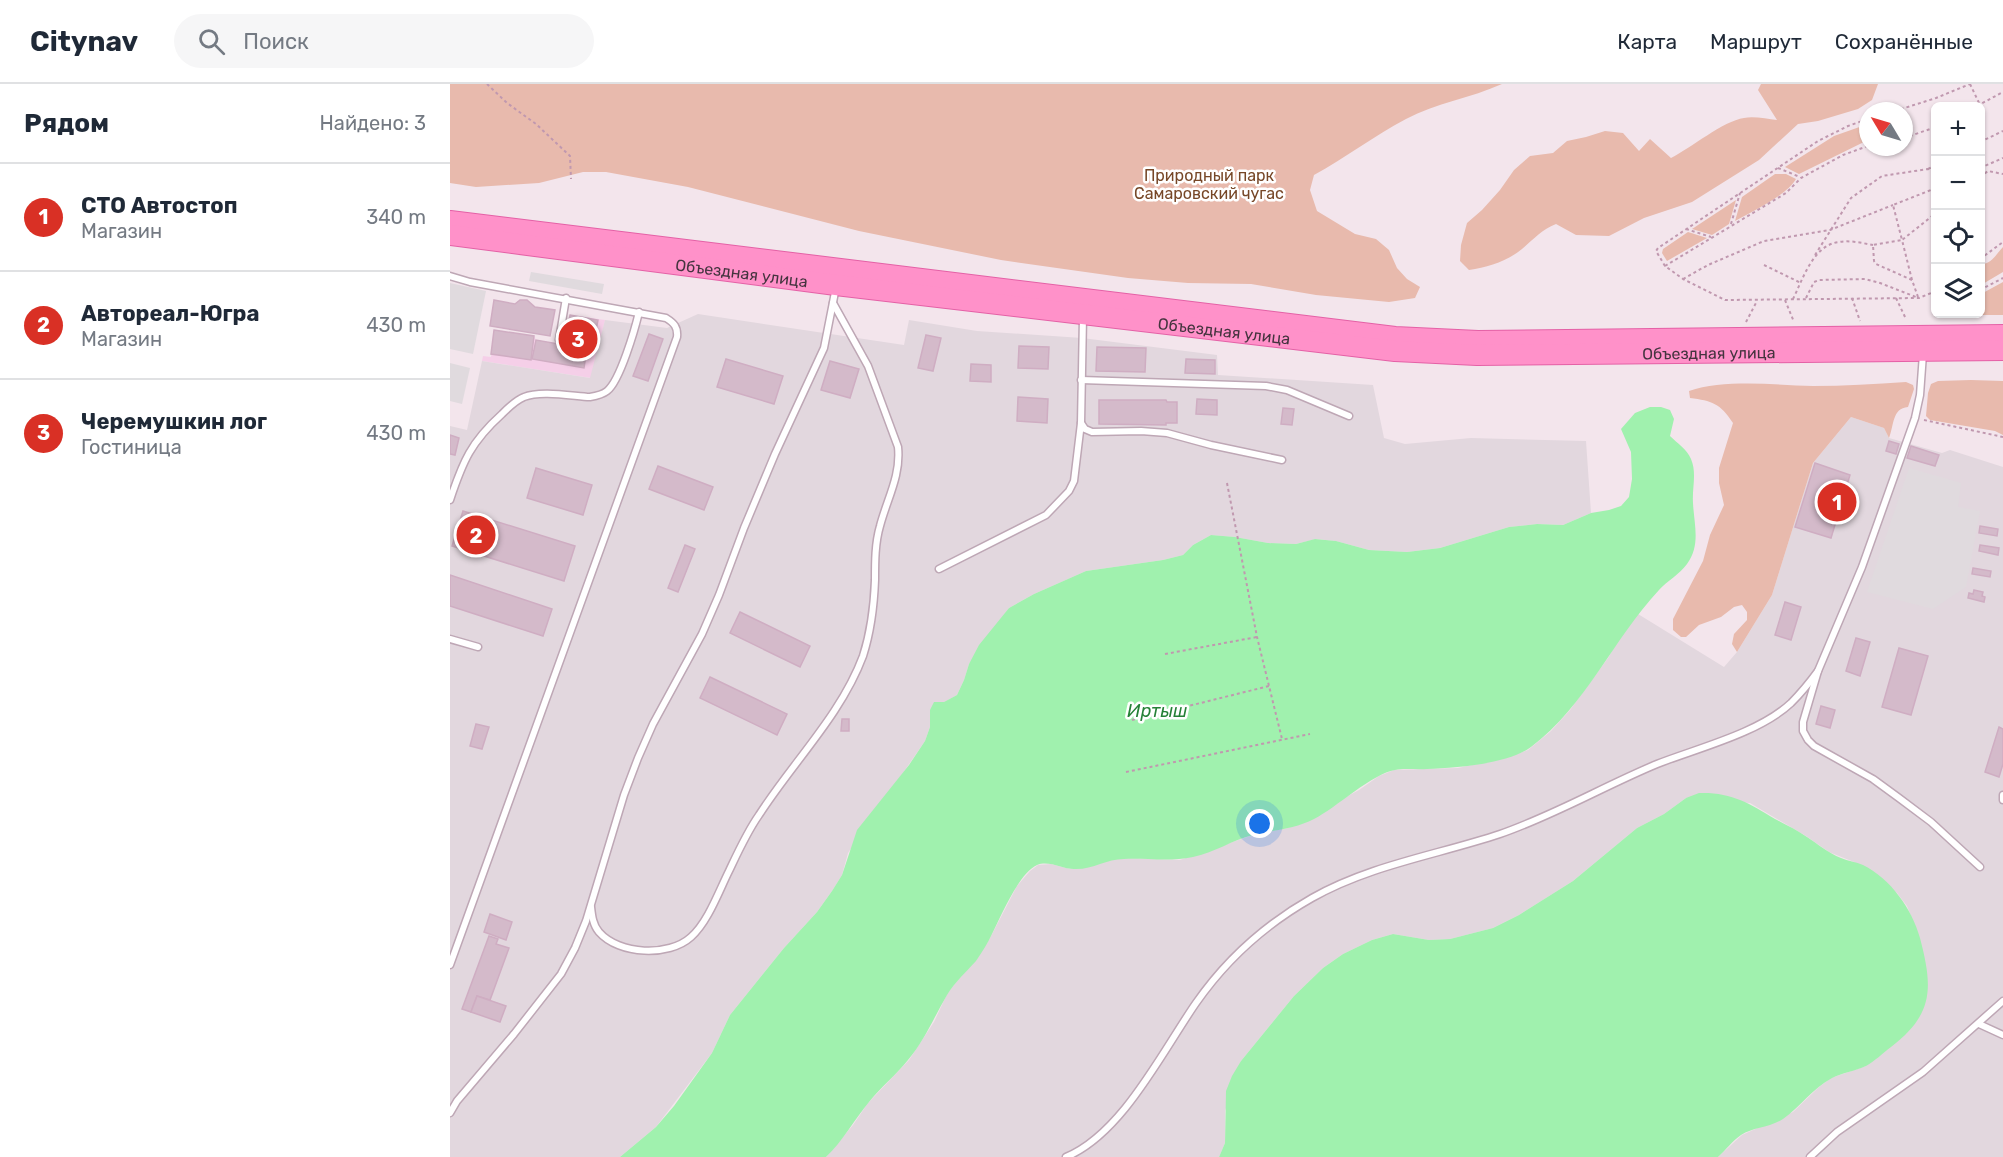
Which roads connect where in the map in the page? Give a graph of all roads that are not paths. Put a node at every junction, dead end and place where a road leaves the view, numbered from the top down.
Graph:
1 (450, 221) edge
2 (450, 236) edge
3 (450, 276) edge
4 (836, 286) junction
5 (566, 298) junction
6 (1084, 307) junction
7 (639, 312) junction
8 (2003, 335) edge
9 (559, 340) dead end
10 (2003, 350) edge
11 (1923, 351) junction
12 (1081, 380) junction
13 (1349, 416) dead end
14 (1081, 423) junction
15 (1282, 460) dead end
16 (452, 487) edge
17 (450, 500) edge
18 (939, 569) dead end
19 (450, 639) edge
20 (478, 647) dead end
21 (1818, 671) junction
22 (2003, 795) edge
23 (2003, 800) edge
24 (1980, 867) dead end
25 (591, 906) junction
26 (450, 965) edge
27 (2003, 1001) edge
28 (1979, 1024) junction
29 (2003, 1035) edge
30 (450, 1113) edge
31 (1066, 1157) edge
32 (1810, 1157) edge

1 - 4 main road, Объездная улица
2 - 4 main road, Объездная улица
3 - 5 lane
4 - 6 main road, Объездная улица
4 - 25 lane
4 - 25 lane
5 - 7 lane
5 - 9 lane
6 - 8 main road, Объездная улица
6 - 11 main road, Объездная улица
6 - 12 lane
7 - 16 lane
7 - 26 lane
10 - 11 main road, Объездная улица
11 - 21 lane
12 - 13 lane
12 - 14 lane
14 - 15 lane
14 - 18 lane
16 - 17 lane
19 - 20 lane
21 - 24 lane
21 - 31 lane
22 - 23 lane
25 - 30 lane
27 - 28 lane
28 - 29 lane
28 - 32 lane

